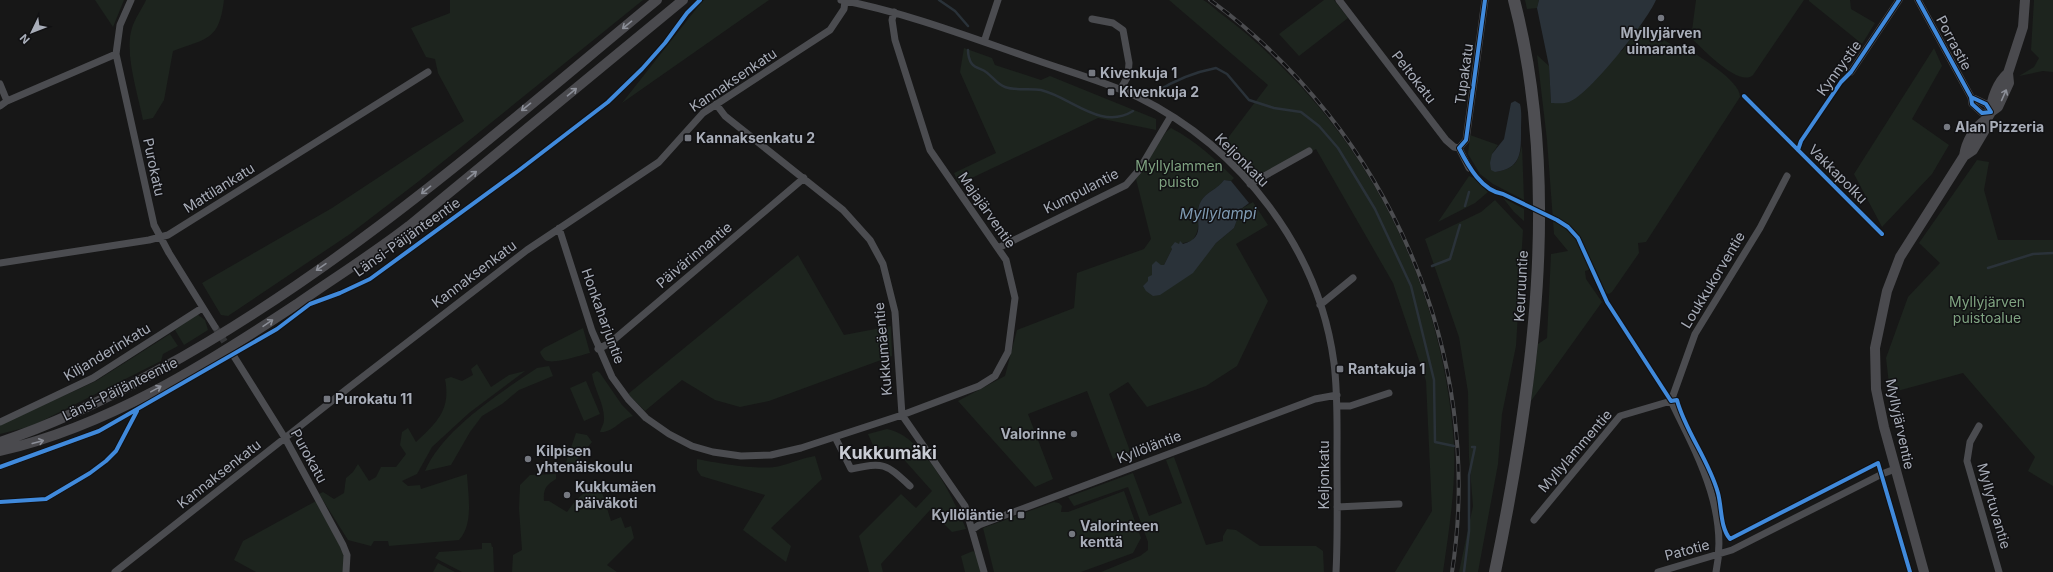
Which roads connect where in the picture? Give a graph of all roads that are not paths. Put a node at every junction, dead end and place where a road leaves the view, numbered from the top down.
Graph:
1 (131, 0) edge
2 (657, 0) edge
3 (683, 0) edge
4 (843, 0) edge
5 (998, 0) edge
6 (1339, 0) edge
7 (1485, 0) edge
8 (1514, 0) edge
9 (1898, 0) edge
10 (1918, 0) edge
11 (2025, 0) edge
12 (894, 12) junction
13 (1092, 19) dead end
14 (984, 42) junction
15 (116, 54) junction
16 (428, 72) dead end
17 (1851, 72) dead end
18 (0, 84) edge
19 (1120, 90) junction
20 (7, 101) junction
21 (716, 104) junction
22 (0, 106) edge
23 (1989, 115) junction
24 (1171, 116) junction
25 (1459, 148) junction
26 (1309, 151) dead end
27 (1469, 168) dead end
28 (1787, 176) dead end
29 (804, 178) junction
30 (1250, 184) junction
31 (559, 228) junction
32 (160, 238) junction
33 (998, 248) junction
34 (0, 263) edge
35 (1353, 278) dead end
36 (1320, 305) junction
37 (202, 308) junction
38 (215, 327) tunnel mouth
39 (598, 349) junction
40 (235, 358) tunnel mouth
41 (1389, 393) dead end
42 (1337, 395) junction
43 (1671, 401) junction
44 (1337, 406) junction
45 (902, 415) junction
46 (0, 422) edge
47 (1979, 426) dead end
48 (285, 438) junction
49 (838, 441) dead end
50 (0, 442) edge
51 (0, 451) edge
52 (1895, 469) junction
53 (910, 486) dead end
54 (1399, 504) dead end
55 (1337, 507) junction
56 (1534, 520) dead end
57 (973, 529) junction
58 (1720, 554) junction
59 (115, 572) edge
60 (346, 572) edge
61 (984, 572) edge
62 (1336, 572) edge
63 (1495, 572) edge
64 (1658, 572) edge
65 (1716, 572) edge
66 (1924, 572) edge
67 (1999, 572) edge

1 - 15 street, Purokatu
2 -> 50 main road, Länsi-Päijänteentie
51 -> 3 main road, Länsi-Päijänteentie
4 - 12 street, Keljonkatu
4 - 21 street, Kannaksenkatu
5 - 14 street
6 - 25 street, Peltokatu
7 - 25 street, Tupakatu
8 - 63 highway, Keuruuntie
9 - 17 street, Kynnystie
10 - 23 street, Porrastie
11 - 23 main road, Myllyjärventie
12 - 14 street, Keljonkatu
12 - 33 street, Majajärventie
13 - 19 street
14 - 19 street, Keljonkatu
15 - 20 street
15 - 32 street, Purokatu
16 - 32 street, Mattilankatu
18 - 20 street
19 - 24 street, Keljonkatu
20 - 22 street
21 - 29 street, Kukkumäentie
21 - 31 street, Kannaksenkatu
23 - 52 main road, Myllyjärventie
24 - 30 street, Keljonkatu
24 - 33 street, Kumpulantie
25 - 27 street, Peltokatu
26 - 30 street
28 - 43 street, Loukkukorventie
29 - 39 street, Päivärinnantie
29 - 45 street, Kukkumäentie
30 - 36 street, Keljonkatu
31 - 39 street, Honkaharjuntie
31 - 48 street, Kannaksenkatu
32 - 34 street, Mattilankatu
32 - 37 street, Purokatu
33 - 45 street, Majajärventie
35 - 36 street
36 - 42 street, Keljonkatu
37 - 38 street, Purokatu
37 - 46 street, Kiljanderinkatu
39 - 45 street, Honkaharjuntie
40 - 48 street, Purokatu
41 - 44 street
42 - 44 street, Keljonkatu
42 - 57 street, Kyllöläntie
43 - 56 street, Myllylammentie
43 - 58 street
44 - 55 street, Keljonkatu
45 - 57 street
47 - 67 street, Myllytuvantie
48 - 59 street, Kannaksenkatu
48 - 60 street, Purokatu
49 - 53 street
52 - 58 street, Patotie
52 - 66 main road, Myllyjärventie
54 - 55 street
55 - 62 street, Keljonkatu
57 - 61 street
58 - 64 street, Patotie
58 - 65 street

